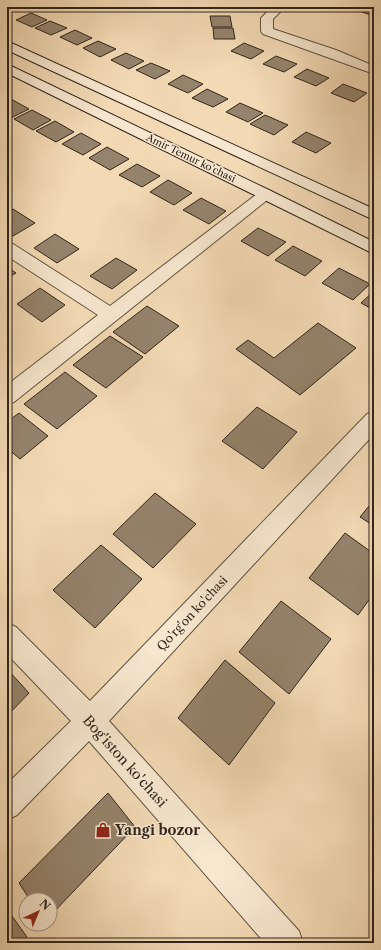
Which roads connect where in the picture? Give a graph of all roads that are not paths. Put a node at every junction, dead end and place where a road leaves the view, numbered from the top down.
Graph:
1 (278, 7) edge
2 (7, 45) edge
3 (7, 68) edge
4 (374, 70) edge
5 (266, 194) junction
6 (374, 215) edge
7 (7, 248) edge
8 (374, 249) edge
9 (111, 315) junction
10 (7, 396) edge
11 (374, 420) edge
12 (7, 636) edge
13 (90, 722) junction
14 (7, 805) edge
15 (287, 943) edge

1 - 4 street
2 - 6 street
3 - 5 street, Amir Temur ko'chasi
5 - 8 street, Amir Temur ko'chasi
5 - 9 street
7 - 9 street
9 - 10 street
11 - 13 street, Qo'rg'on ko'chasi
12 - 13 street, Bog'iston ko'chasi
13 - 14 street, Qo'rg'on ko'chasi
13 - 15 street, Bog'iston ko'chasi

